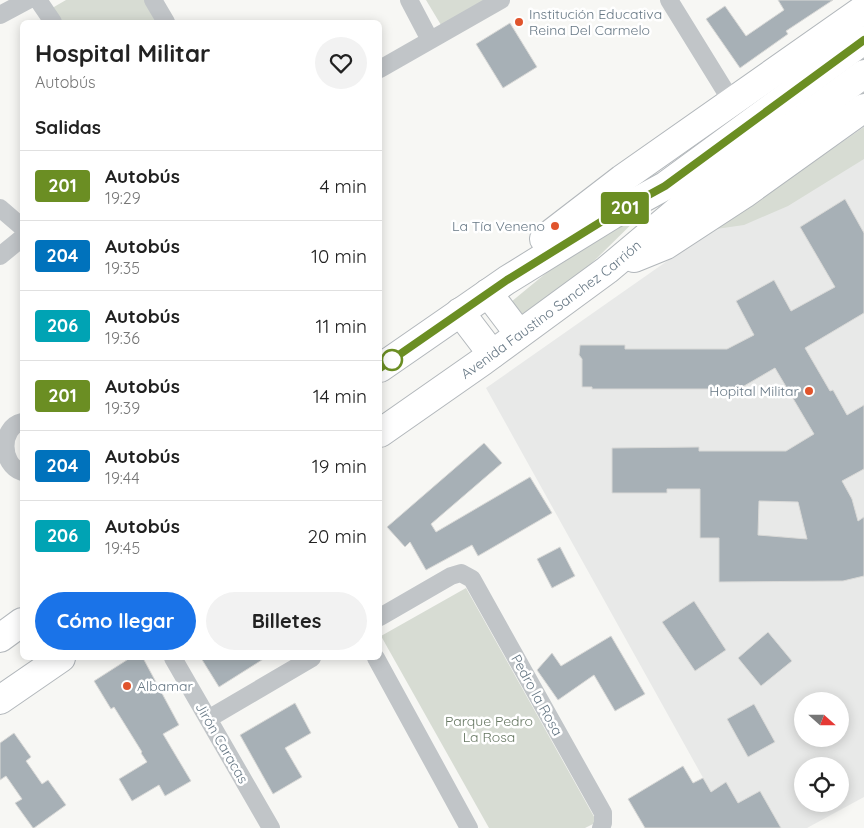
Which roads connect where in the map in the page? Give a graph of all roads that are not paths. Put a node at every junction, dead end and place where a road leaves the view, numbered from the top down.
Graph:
1 (28, 0) edge
2 (38, 0) edge
3 (153, 0) edge
4 (408, 0) edge
5 (501, 0) edge
6 (669, 0) edge
7 (864, 9) edge
8 (0, 15) edge
9 (52, 20) edge
10 (165, 20) edge
11 (430, 40) junction
12 (864, 40) edge
13 (382, 68) edge
14 (864, 74) edge
15 (732, 102) junction
16 (864, 108) edge
17 (0, 208) edge
18 (20, 226) edge
19 (20, 240) edge
20 (0, 256) edge
21 (607, 270) junction
22 (488, 293) junction
23 (460, 312) junction
24 (519, 334) junction
25 (492, 354) junction
26 (382, 367) edge
27 (20, 422) edge
28 (382, 432) edge
29 (1, 449) edge
30 (20, 471) edge
31 (382, 616) edge
32 (20, 623) edge
33 (0, 638) edge
34 (58, 660) edge
35 (174, 660) edge
36 (309, 660) edge
37 (377, 660) edge
38 (0, 700) edge
39 (208, 719) junction
40 (602, 826) edge
41 (271, 828) edge
42 (469, 828) edge

1 - 8 street
2 - 9 street
3 - 10 street
4 - 11 street
5 - 11 street
6 - 15 street
7 - 15 main road
11 - 13 street
12 - 22 main road
14 - 21 main road, Avenida Faustino Sanchez Carrión
15 - 23 main road
16 - 21 main road
17 - 18 street
19 - 20 street
21 - 24 main road, Avenida Faustino Sanchez Carrión
22 - 23 main road
22 - 24 main road
23 - 25 main road
23 - 26 main road
24 - 25 main road, Avenida Faustino Sanchez Carrión
25 - 28 main road, Avenida Faustino Sanchez Carrión
27 - 29 street
29 - 30 street
31 - 40 street, Pedro la Rosa
32 - 33 main road
34 - 38 main road
35 - 39 street, Jirón Caracas
36 - 39 street
37 - 42 street
39 - 41 street, Jirón Caracas

